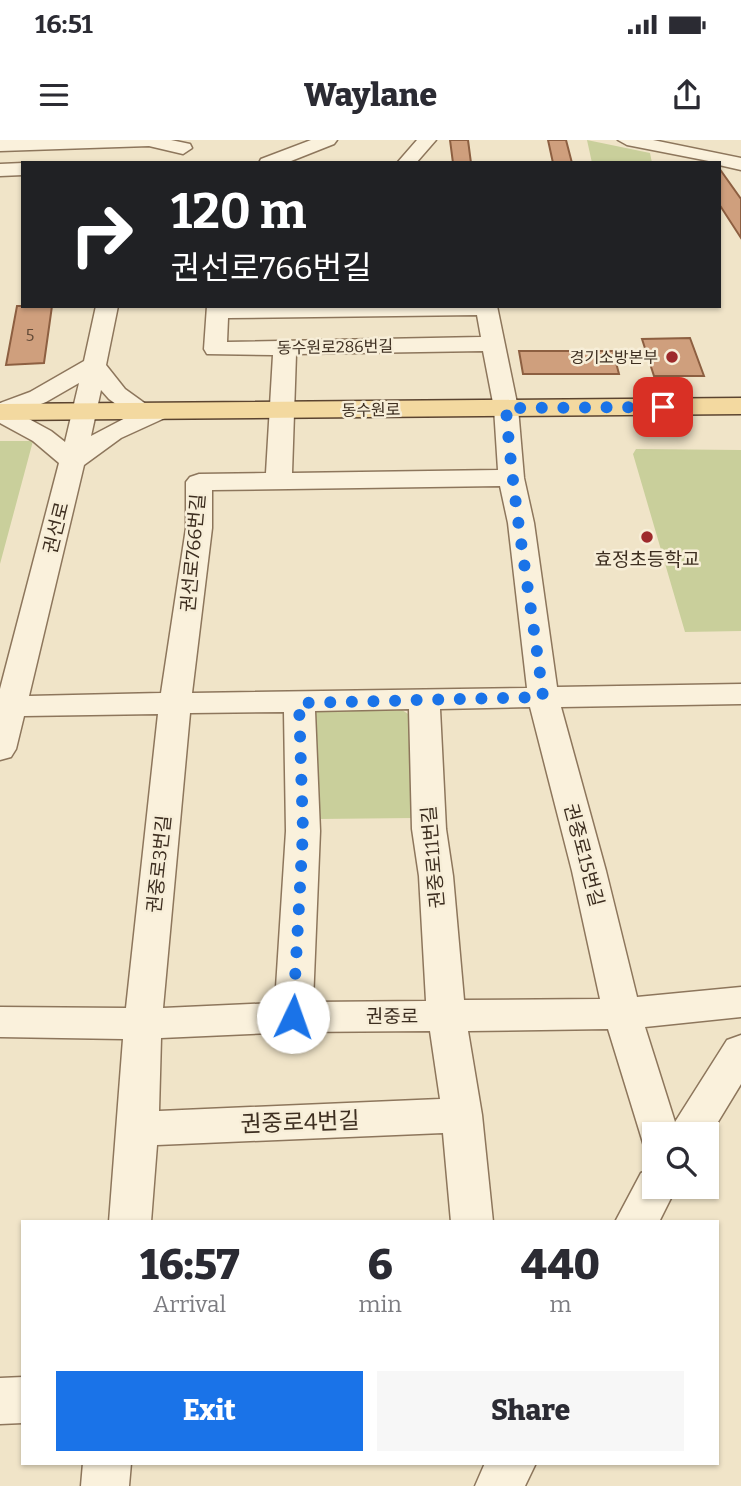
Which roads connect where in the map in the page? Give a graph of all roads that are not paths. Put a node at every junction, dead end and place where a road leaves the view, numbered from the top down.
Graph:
1 (203, 140) edge
2 (328, 140) edge
3 (427, 140) edge
4 (627, 140) edge
5 (74, 142) edge
6 (0, 145) edge
7 (183, 148) junction
8 (153, 159) dead end
9 (273, 161) edge
10 (408, 161) edge
11 (741, 163) edge
12 (21, 169) edge
13 (0, 170) edge
14 (107, 308) edge
15 (352, 308) edge
16 (486, 308) edge
17 (218, 309) edge
18 (493, 344) junction
19 (285, 348) junction
20 (94, 365) junction
21 (741, 406) edge
22 (506, 408) junction
23 (283, 410) junction
24 (0, 412) edge
25 (85, 412) junction
26 (150, 412) junction
27 (73, 461) junction
28 (511, 478) junction
29 (279, 481) junction
30 (741, 694) edge
31 (543, 697) junction
32 (424, 699) junction
33 (175, 703) junction
34 (299, 703) junction
35 (11, 706) junction
36 (0, 749) edge
37 (741, 1002) edge
38 (622, 1014) junction
39 (446, 1015) junction
40 (293, 1017) junction
41 (0, 1022) edge
42 (143, 1024) junction
43 (741, 1051) edge
44 (462, 1115) junction
45 (654, 1122) edge
46 (697, 1122) edge
47 (138, 1129) junction
48 (649, 1199) edge
49 (130, 1220) edge
50 (472, 1220) edge
51 (637, 1220) edge
52 (21, 1400) edge
53 (0, 1401) edge
54 (107, 1465) edge
55 (104, 1486) edge

1 - 7 street
2 - 9 street
3 - 10 street
4 - 11 street
5 - 6 street
5 - 7 street
7 - 8 street
12 - 13 street
14 - 20 street, 권선로
15 - 17 street, 동수원로286번길
16 - 18 street, 동수원로286번길
17 - 19 street, 동수원로286번길
18 - 19 street, 동수원로286번길
18 - 22 street, 동수원로286번길
19 - 23 street
20 - 24 street
20 - 25 street, 권선로
20 - 26 street
21 - 22 main road, 동수원로
22 - 23 main road, 동수원로
22 - 28 street, 동수원로286번길
23 - 26 main road, 동수원로
23 - 29 street
24 - 25 main road, 동수원로
24 - 27 street
25 - 26 main road, 동수원로
25 - 27 street, 권선로
26 - 27 street
27 - 35 street, 권선로
28 - 29 street
28 - 31 street, 권중로15번길
29 - 33 street, 권선로766번길
30 - 31 street
31 - 32 street
31 - 38 street, 권중로15번길
32 - 34 street
32 - 39 street, 권중로11번길
33 - 34 street
33 - 35 street
33 - 42 street, 권중로3번길
34 - 40 street
35 - 36 street, 권선로
37 - 38 street, 권중로
38 - 39 street, 권중로
38 - 45 street, 권중로15번길
39 - 40 street, 권중로
39 - 44 street, 권중로11번길
40 - 42 street, 권중로
41 - 42 street, 권중로
42 - 47 street
43 - 46 street
44 - 47 street, 권중로4번길
44 - 50 street, 권중로11번길
47 - 49 street
48 - 51 street
52 - 53 street
54 - 55 street

